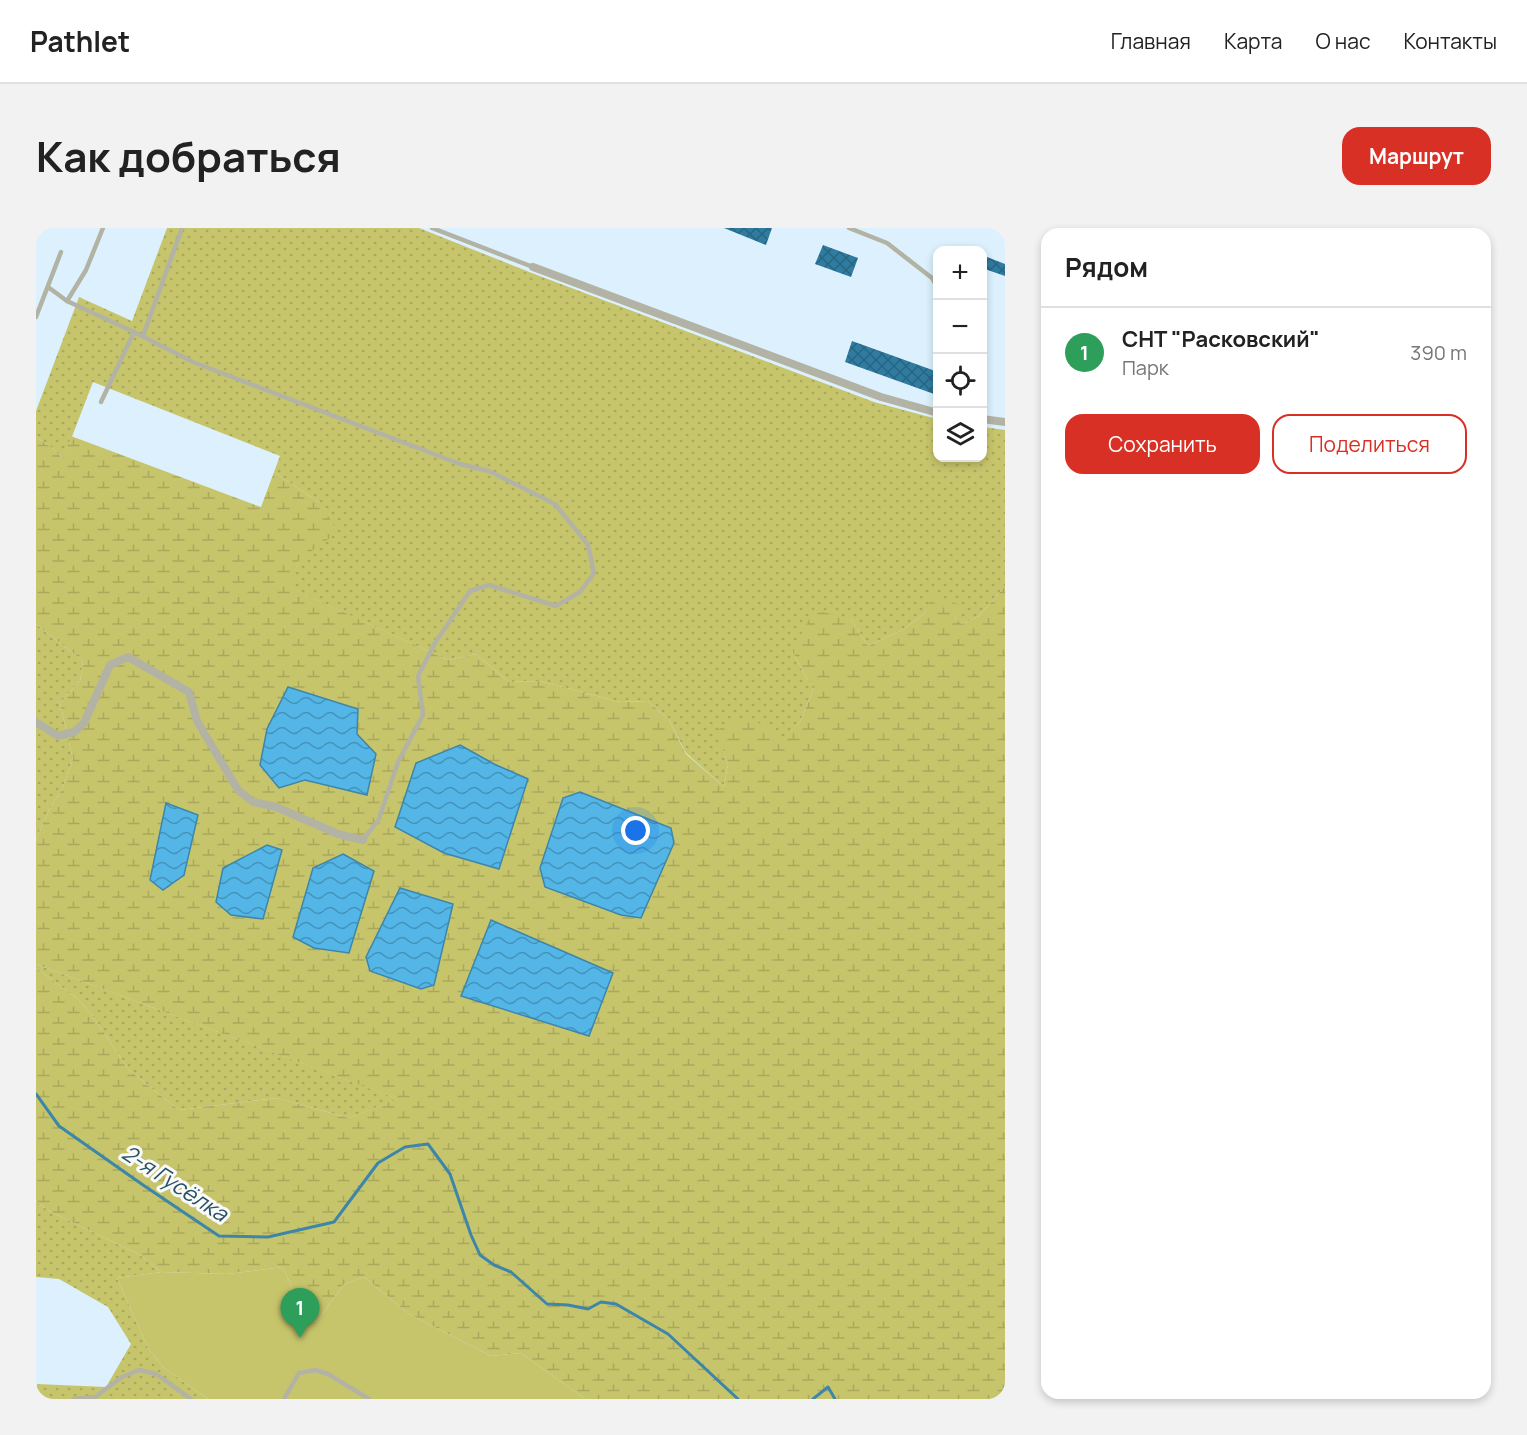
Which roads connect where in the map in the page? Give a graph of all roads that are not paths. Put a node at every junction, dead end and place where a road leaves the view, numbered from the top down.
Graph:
1 (103, 228) edge
2 (182, 228) edge
3 (432, 228) edge
4 (849, 228) edge
5 (61, 252) dead end
6 (533, 267) joint
7 (933, 280) edge
8 (48, 287) junction
9 (67, 301) junction
10 (36, 317) edge
11 (134, 332) junction
12 (143, 336) junction
13 (101, 402) dead end
14 (933, 412) edge
15 (987, 420) edge
16 (1005, 422) edge
17 (36, 722) edge
18 (363, 840) joint
19 (74, 1399) edge
20 (191, 1399) edge
21 (284, 1399) edge
22 (369, 1399) edge

1 - 9 lane
2 - 12 lane
3 - 6 lane
4 - 7 lane
5 - 8 lane
6 - 14 street
8 - 9 lane
8 - 10 lane
9 - 11 lane
11 - 12 lane
11 - 13 lane
12 - 18 lane
15 - 16 street
17 - 18 street
19 - 20 lane
21 - 22 lane

